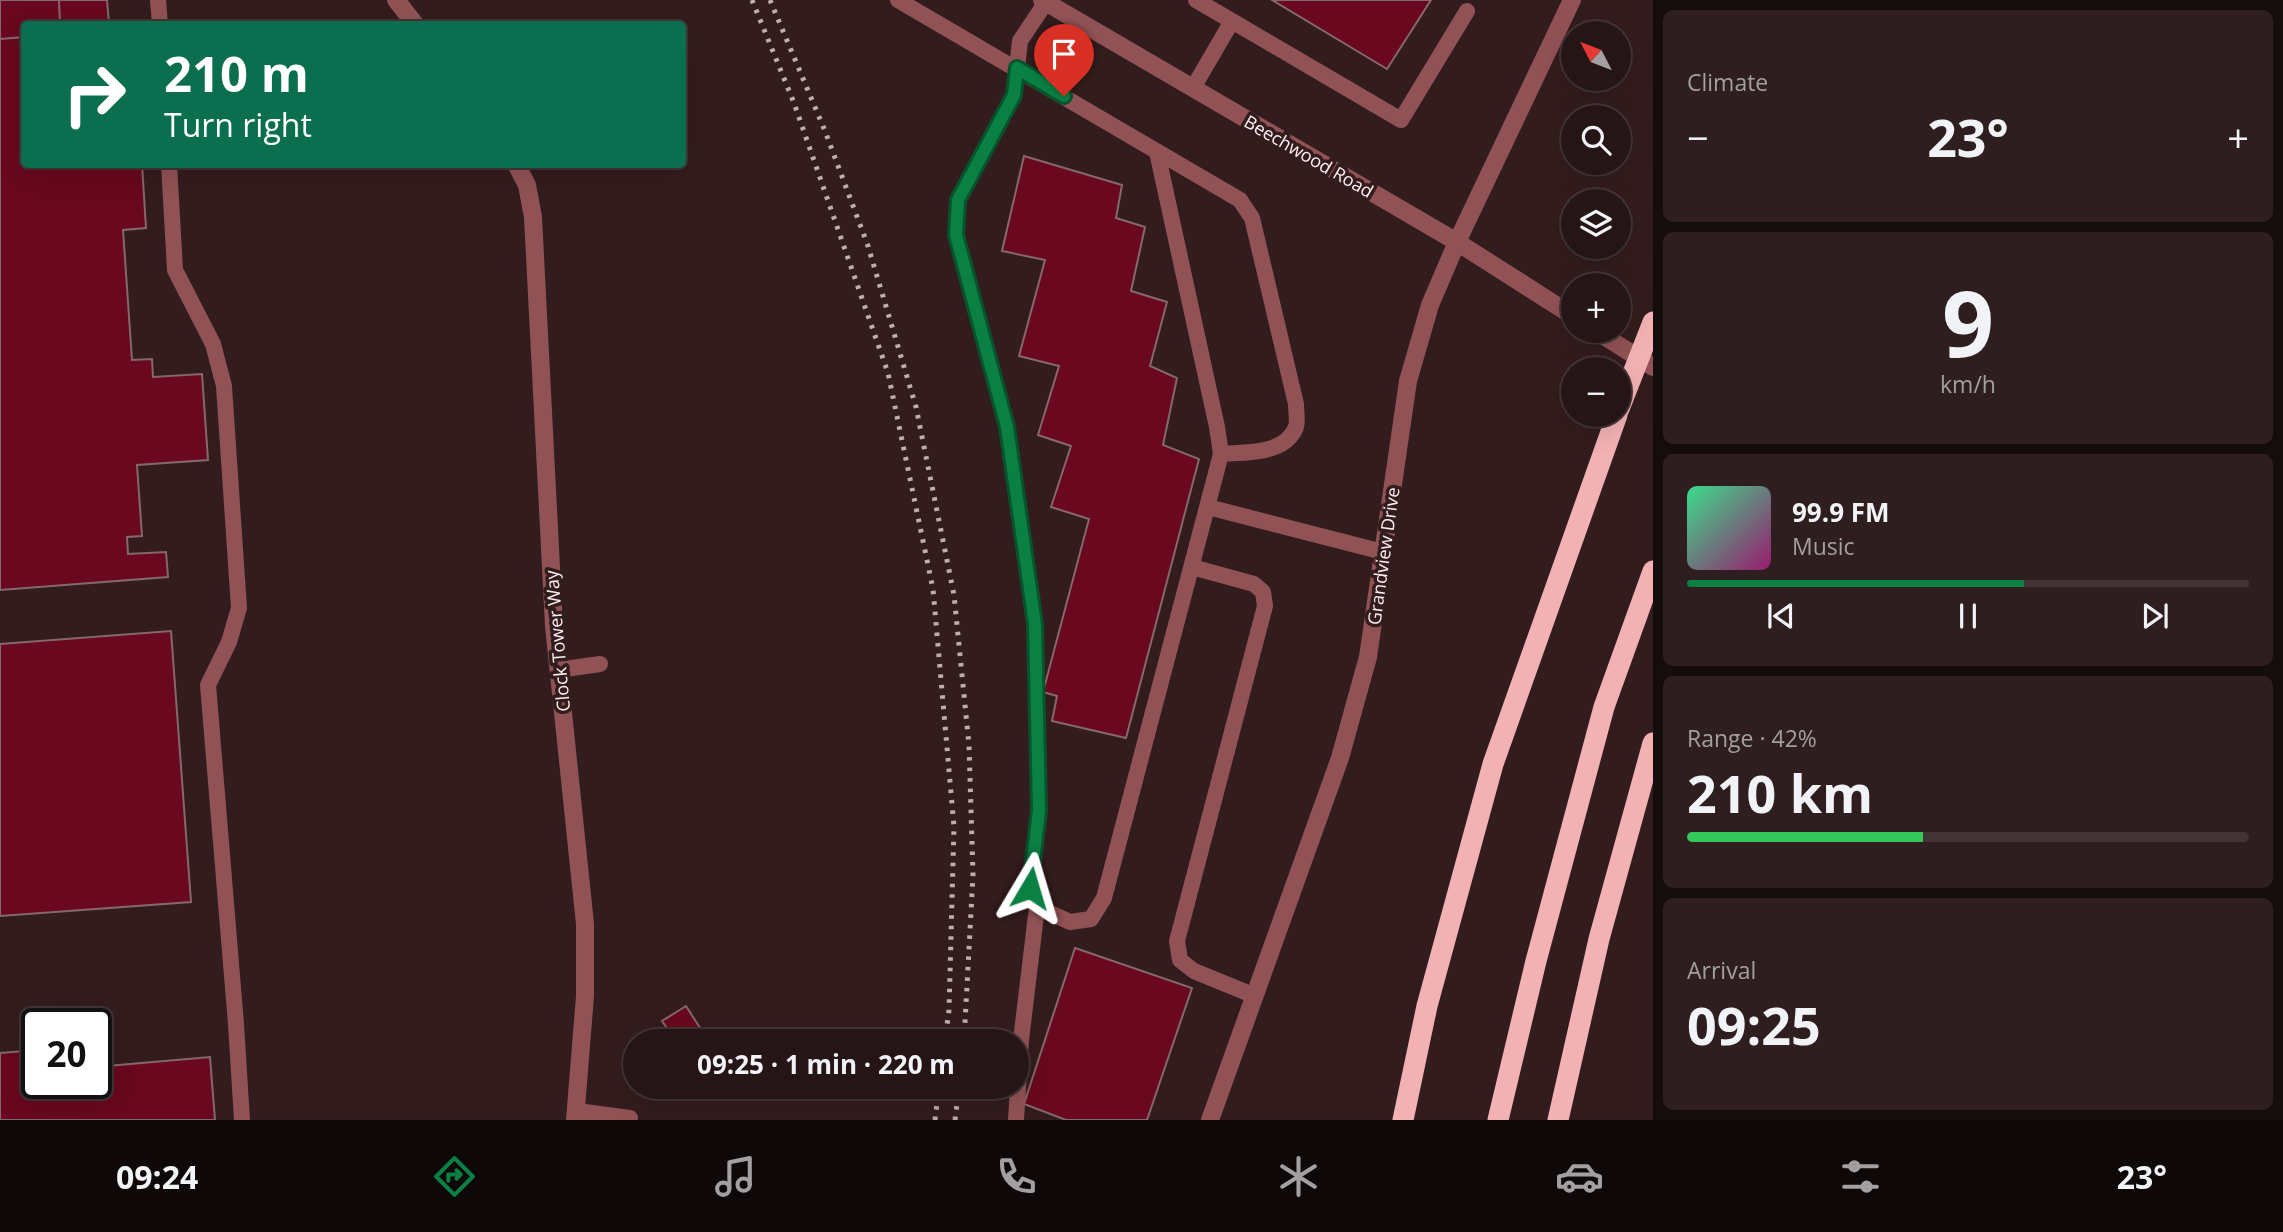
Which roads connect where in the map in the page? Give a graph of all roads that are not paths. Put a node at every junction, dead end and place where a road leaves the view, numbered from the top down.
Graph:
1 (158, 0) edge
2 (396, 0) edge
3 (898, 0) edge
4 (1196, 0) edge
5 (1572, 0) edge
6 (1046, 1) edge
7 (1467, 11) dead end
8 (160, 21) edge
9 (413, 21) edge
10 (1232, 21) junction
11 (1017, 68) junction
12 (1193, 88) junction
13 (1157, 152) junction
14 (169, 168) edge
15 (518, 168) edge
16 (1457, 242) junction
17 (1561, 308) edge
18 (1653, 322) edge
19 (1614, 343) edge
20 (1653, 368) edge
21 (1631, 379) edge
22 (1612, 427) edge
23 (1221, 454) junction
24 (1208, 507) junction
25 (1383, 552) junction
26 (1192, 567) junction
27 (1653, 571) edge
28 (600, 664) dead end
29 (558, 670) junction
30 (1653, 743) edge
31 (1037, 907) junction
32 (1255, 996) junction
33 (576, 1116) edge
34 (630, 1118) edge
35 (242, 1120) edge
36 (1016, 1120) edge
37 (1210, 1120) edge
38 (1403, 1120) edge
39 (1498, 1120) edge
40 (1558, 1120) edge

1 - 8 lane
2 - 9 street
3 - 11 lane
4 - 10 lane
5 - 16 street, Grandview Drive
6 - 11 lane
6 - 12 street, Beechwood Road
7 - 10 lane
10 - 12 lane
11 - 13 lane
11 - 31 lane
12 - 16 street, Beechwood Road
13 - 23 lane
13 - 23 lane
14 - 35 lane
15 - 29 street, Clock Tower Way
16 - 17 street, Beechwood Road
16 - 25 street, Grandview Drive
18 - 21 highway, bridge
19 - 20 street
22 - 38 highway
23 - 24 lane
24 - 25 lane
24 - 26 lane
25 - 32 street, Grandview Drive
26 - 31 lane
26 - 32 lane
27 - 39 highway
28 - 29 lane
29 - 33 street, Clock Tower Way
30 - 40 highway
31 - 36 lane
32 - 37 street, Grandview Drive
33 - 34 lane

